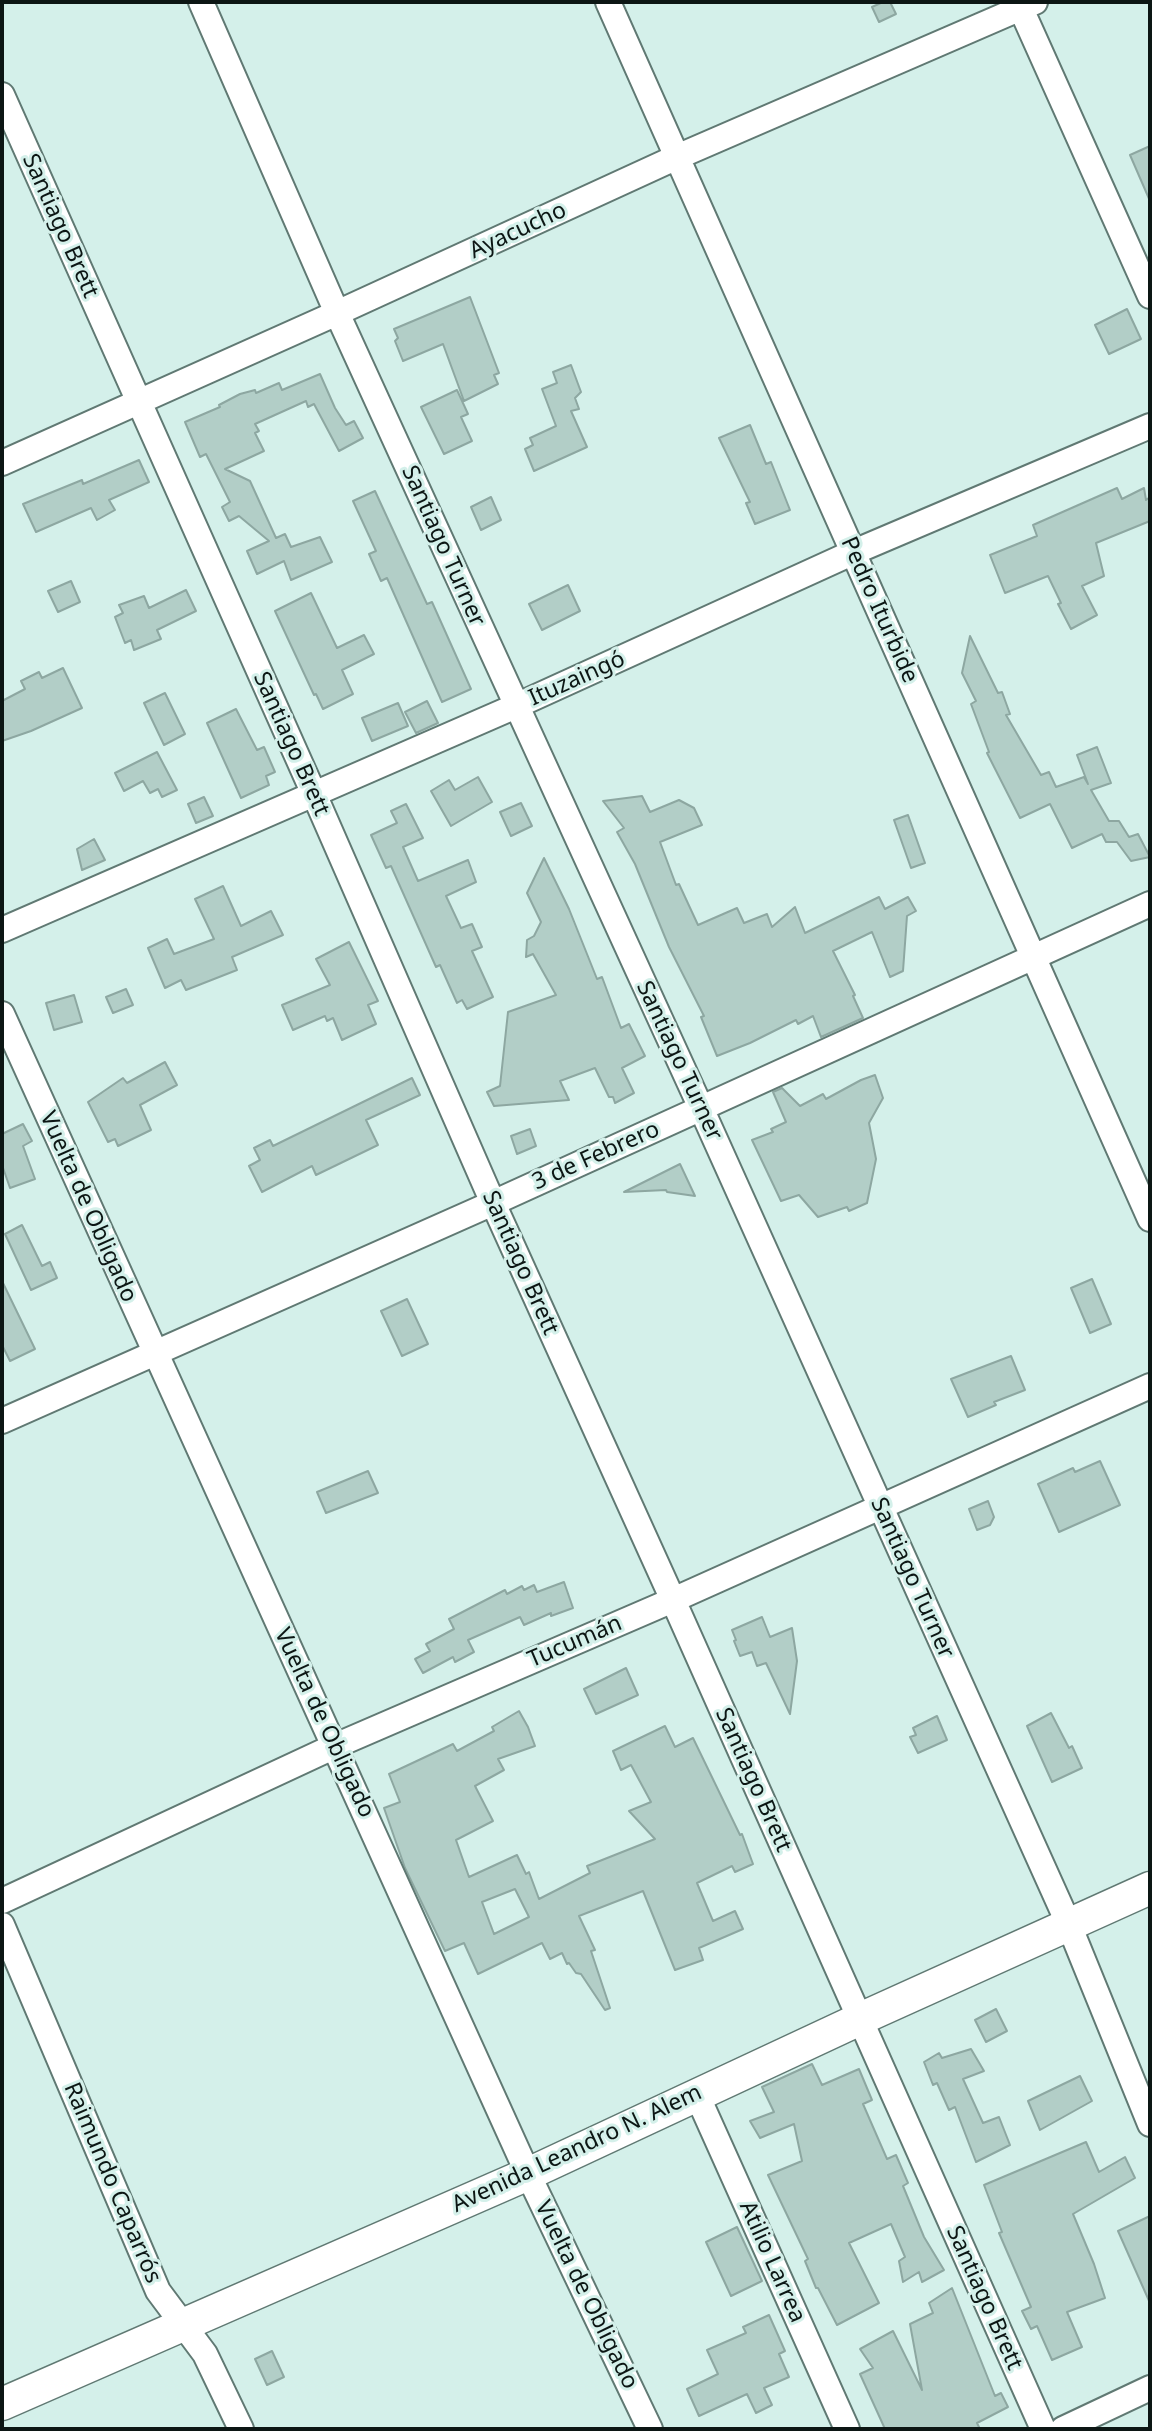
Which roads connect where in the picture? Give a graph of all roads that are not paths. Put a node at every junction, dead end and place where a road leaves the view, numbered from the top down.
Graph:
1 (201, 2) edge
2 (607, 2) edge
3 (1025, 4) edge
4 (2, 94) edge
5 (677, 157) junction
6 (1150, 296) edge
7 (338, 313) junction
8 (139, 403) junction
9 (1150, 426) edge
10 (2, 463) edge
11 (854, 552) junction
12 (516, 706) junction
13 (314, 794) junction
14 (1150, 904) edge
15 (2, 930) edge
16 (1032, 956) junction
17 (2, 1014) edge
18 (701, 1108) junction
19 (493, 1203) junction
20 (1150, 1219) edge
21 (153, 1352) junction
22 (1150, 1386) edge
23 (2, 1421) edge
24 (880, 1507) junction
25 (673, 1600) junction
26 (335, 1746) junction
27 (1150, 1888) edge
28 (2, 1901) edge
29 (2, 1925) edge
30 (1069, 1925) junction
31 (860, 2019) junction
32 (697, 2095) junction
33 (1150, 2124) edge
34 (528, 2174) junction
35 (184, 2325) junction
36 (1150, 2388) edge
37 (2, 2404) edge
38 (241, 2429) edge
39 (650, 2429) edge
40 (847, 2429) edge
41 (1043, 2429) edge
42 (1063, 2429) edge

1 - 7 street, Santiago Turner
2 - 5 street, Pedro Iturbide
3 - 5 street, Ayacucho
3 - 6 street
4 - 8 street, Santiago Brett
5 - 7 street, Ayacucho
5 - 11 street, Pedro Iturbide
7 - 8 street, Ayacucho
7 - 12 street, Santiago Turner
8 - 10 street, Ayacucho
8 - 13 street, Santiago Brett
9 - 11 street, Ituzaingó
11 - 12 street, Ituzaingó
11 - 16 street, Pedro Iturbide
12 - 13 street, Ituzaingó
12 - 18 street, Santiago Turner
13 - 15 street, Ituzaingó
13 - 19 street, Santiago Brett
14 - 16 street, 3 de Febrero
16 - 18 street, 3 de Febrero
16 - 20 street, Pedro Iturbide
17 - 21 street, Vuelta de Obligado
18 - 19 street, 3 de Febrero
18 - 24 street, Santiago Turner
19 - 21 street, 3 de Febrero
19 - 25 street, Santiago Brett
21 - 23 street, 3 de Febrero
21 - 26 street, Vuelta de Obligado
22 - 24 street, Tucumán
24 - 25 street, Tucumán
24 - 30 street, Santiago Turner
25 - 26 street, Tucumán
25 - 31 street, Santiago Brett
26 - 28 street, Tucumán
26 - 34 street, Vuelta de Obligado
27 - 30 main road, Avenida Leandro N. Alem
29 - 35 street, Raimundo Caparrós
30 - 31 main road, Avenida Leandro N. Alem
30 - 33 street, Santiago Turner
31 - 32 main road, Avenida Leandro N. Alem
31 - 41 street, Santiago Brett
32 - 34 main road, Avenida Leandro N. Alem
32 - 40 street, Atilio Larrea
34 - 35 main road, Avenida Leandro N. Alem
34 - 39 street, Vuelta de Obligado
35 - 37 main road, Avenida Leandro N. Alem
35 - 38 street, Raimundo Caparrós
36 - 42 street

